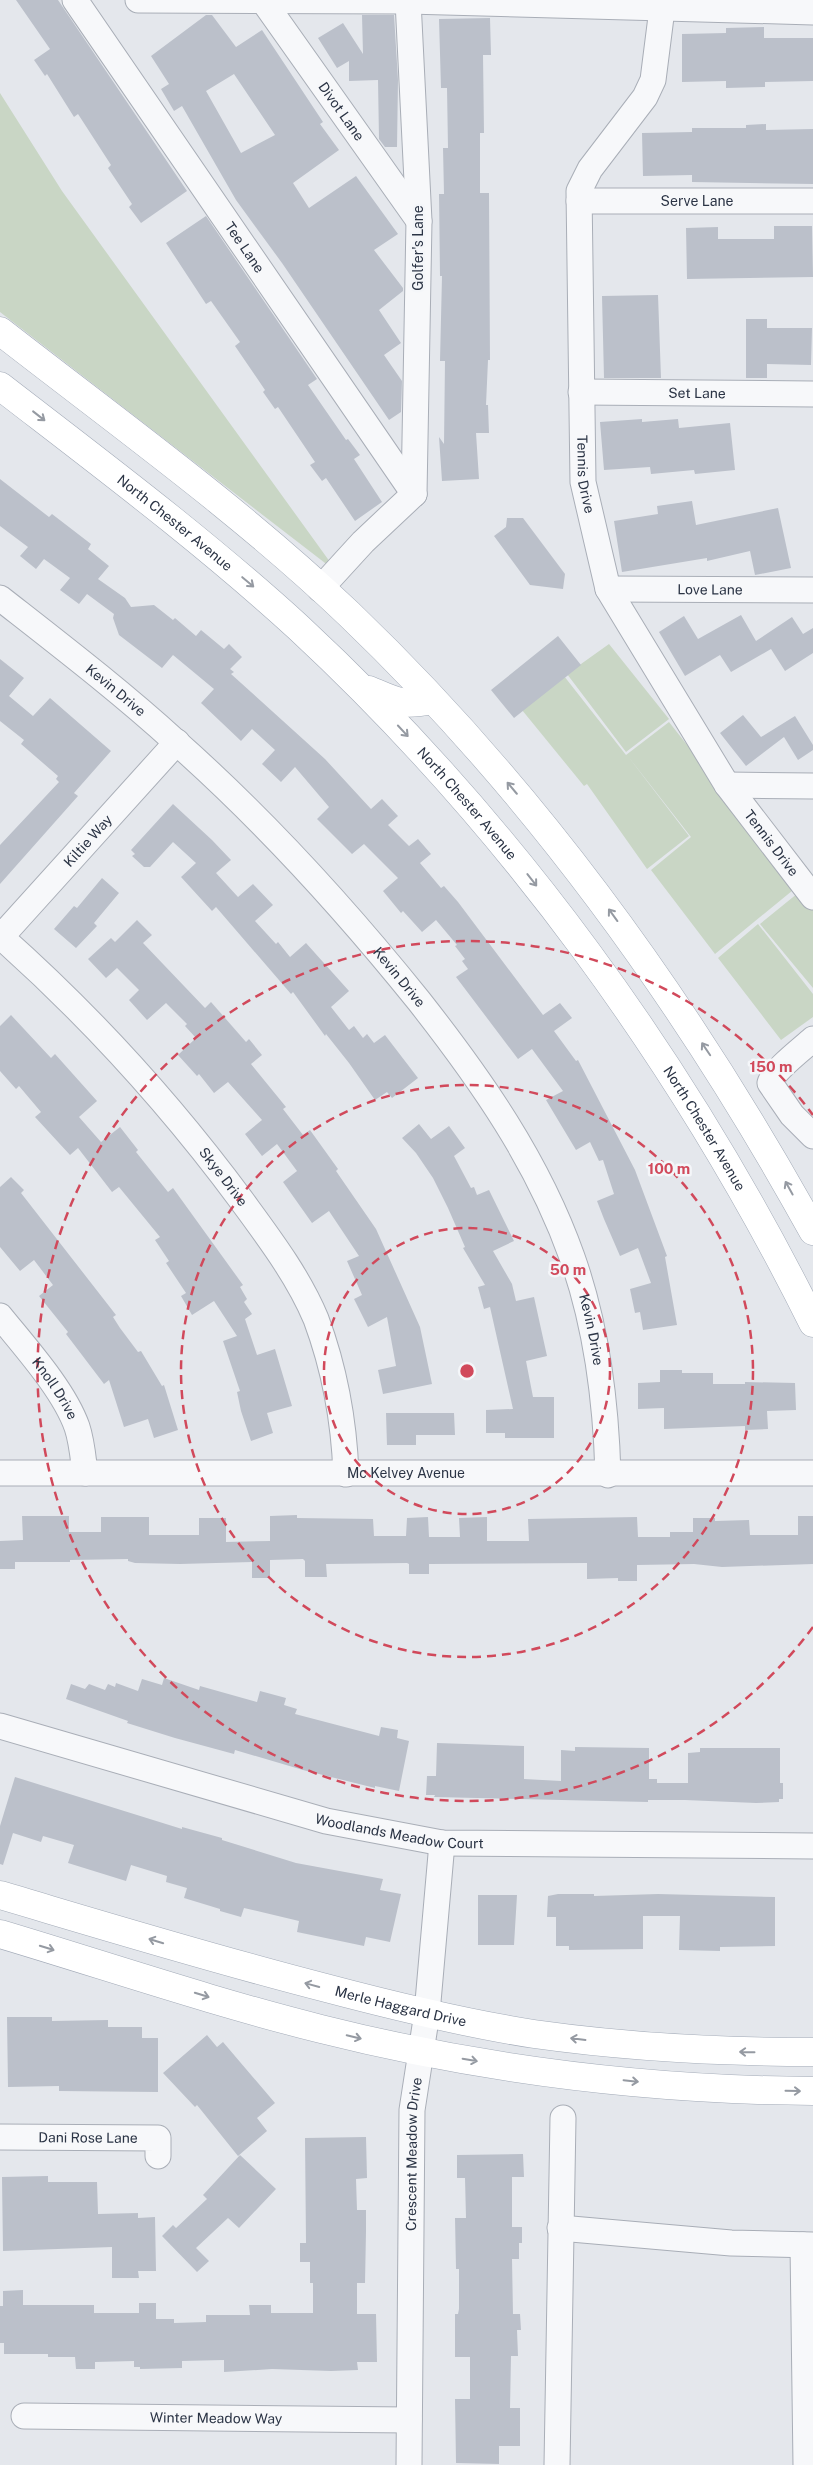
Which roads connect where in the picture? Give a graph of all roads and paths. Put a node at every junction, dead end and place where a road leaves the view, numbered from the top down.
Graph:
1 (75, 0) edge
2 (138, 0) edge
3 (408, 1) edge
4 (264, 2) junction
5 (662, 9) junction
6 (813, 12) edge
7 (579, 201) junction
8 (813, 201) edge
9 (419, 221) junction
10 (0, 331) edge
11 (0, 386) edge
12 (581, 392) junction
13 (813, 394) edge
14 (414, 494) junction
15 (320, 589) junction
16 (608, 589) junction
17 (813, 590) edge
18 (0, 598) edge
19 (356, 684) junction
20 (433, 700) junction
21 (177, 742) junction
22 (727, 785) junction
23 (813, 786) edge
24 (813, 897) edge
25 (0, 937) edge
26 (813, 1039) edge
27 (813, 1136) edge
28 (813, 1230) edge
29 (0, 1316) edge
30 (813, 1323) edge
31 (0, 1473) edge
32 (85, 1473) junction
33 (813, 1473) edge
34 (346, 1474) junction
35 (608, 1475) junction
36 (0, 1726) edge
37 (442, 1843) junction
38 (813, 1846) edge
39 (0, 1895) edge
40 (0, 1934) edge
41 (427, 2013) junction
42 (422, 2051) junction
43 (813, 2052) edge
44 (813, 2091) edge
45 (563, 2118) dead end
46 (0, 2137) edge
47 (158, 2156) dead end
48 (560, 2228) junction
49 (808, 2245) edge
50 (24, 2416) dead end
51 (409, 2420) junction
52 (808, 2456) edge
53 (408, 2465) edge
54 (557, 2465) edge

1 - 14 street, Tee Lane
2 - 4 street
3 - 4 street
3 - 5 street
3 - 9 street, Golfer's Lane
4 - 9 street, Divot Lane
5 - 6 street
5 - 7 street, Tennis Drive
7 - 8 street, Serve Lane
7 - 12 street, Tennis Drive
9 - 14 street, Golfer's Lane
10 - 15 main road
11 -> 19 main road, North Chester Avenue
12 - 13 street, Set Lane
12 - 16 street, Tennis Drive
14 - 15 street
15 - 20 main road
16 - 17 street, Love Lane
16 - 22 street, Tennis Drive
18 - 21 street, Kevin Drive
19 - 20 main road
19 -> 30 main road, North Chester Avenue
28 -> 20 main road
21 - 25 street, Kiltie Way
21 - 35 street, Kevin Drive
22 - 23 street
22 - 24 street, Tennis Drive
25 - 34 street, Skye Drive
26 - 27 street
29 - 32 street, Knoll Drive
31 - 32 street, Mc Kelvey Avenue
32 - 34 street, Mc Kelvey Avenue
33 - 35 street, Mc Kelvey Avenue
34 - 35 street, Mc Kelvey Avenue
36 - 37 street, Woodlands Meadow Court
37 - 38 street, Woodlands Meadow Court
37 - 41 street, Crescent Meadow Drive
41 -> 39 main road, Merle Haggard Drive
40 -> 42 main road
41 - 42 street, Crescent Meadow Drive
43 -> 41 main road, Merle Haggard Drive
42 -> 44 main road
42 - 51 street, Crescent Meadow Drive
45 - 48 street
46 - 47 street, Dani Rose Lane
48 - 49 street
48 - 54 street
49 - 52 street
50 - 51 street, Winter Meadow Way
51 - 53 street, Crescent Meadow Drive

